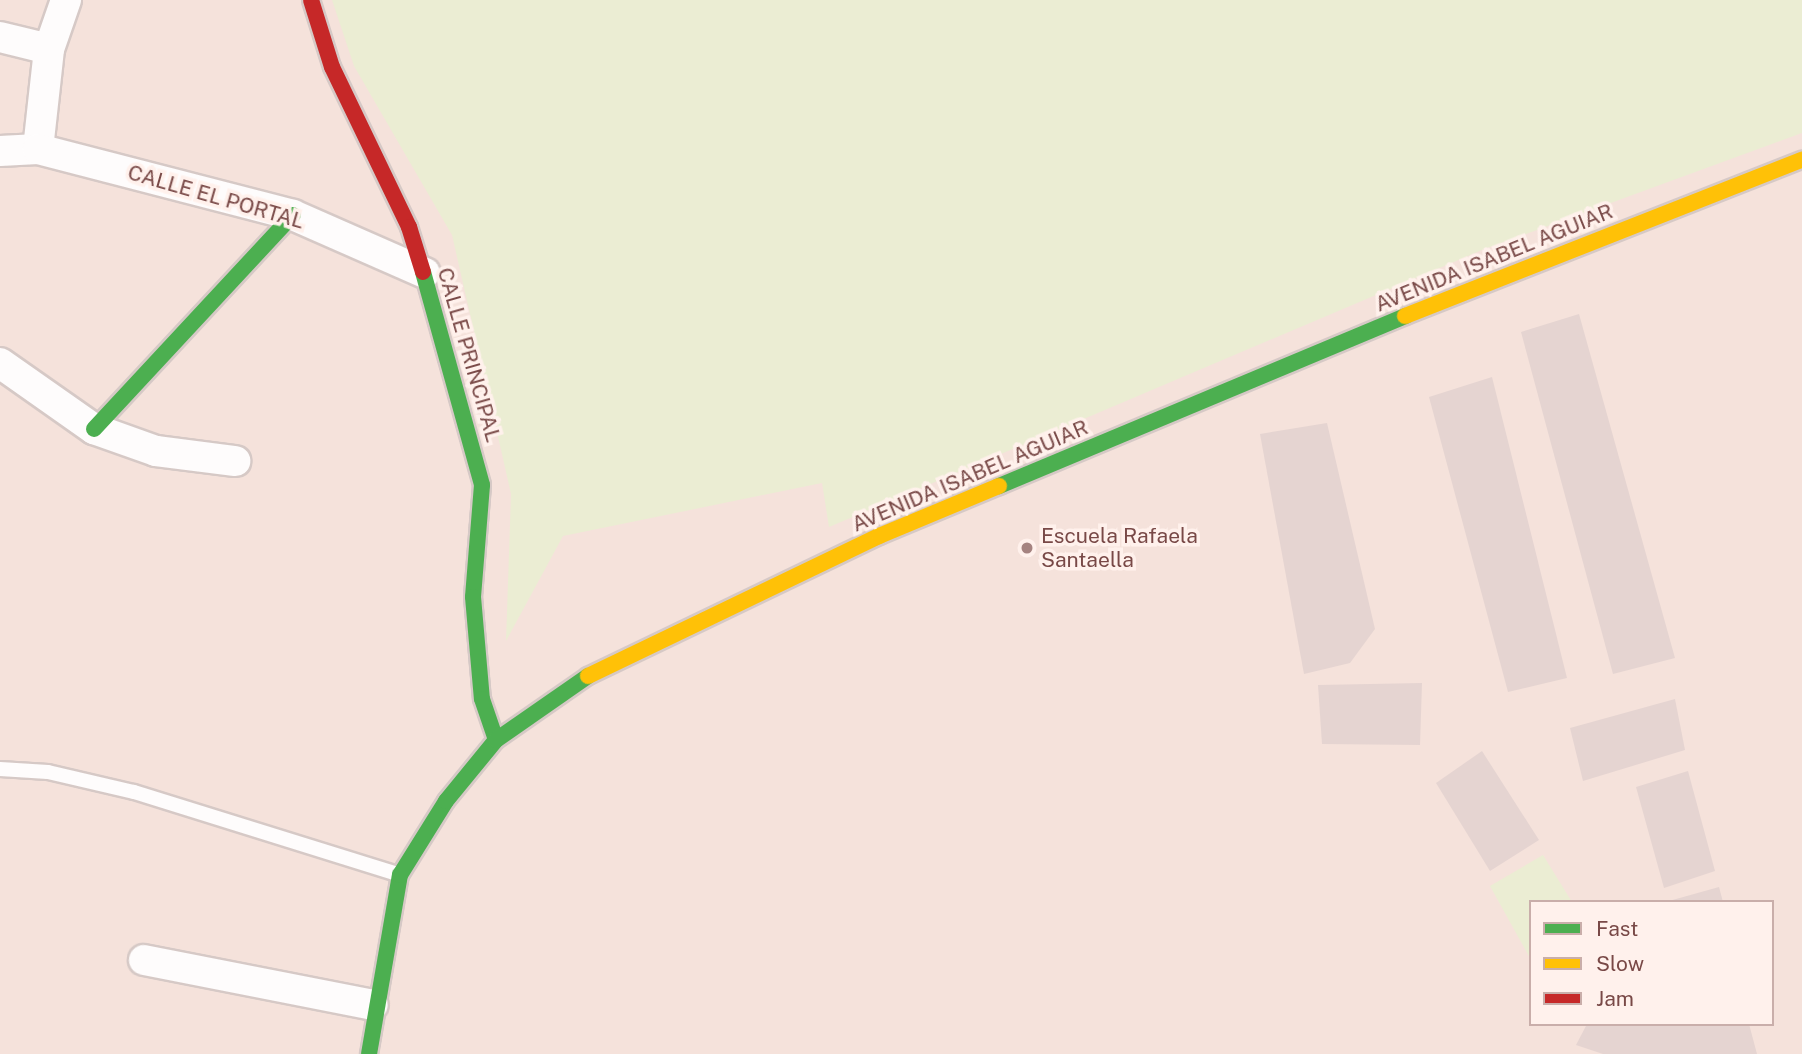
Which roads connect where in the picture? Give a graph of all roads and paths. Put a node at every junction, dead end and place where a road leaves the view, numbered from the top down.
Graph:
1 (66, 0) edge
2 (311, 0) edge
3 (0, 37) edge
4 (49, 49) junction
5 (38, 149) junction
6 (0, 151) edge
7 (1802, 160) edge
8 (293, 215) junction
9 (425, 273) junction
10 (0, 363) edge
11 (94, 429) junction
12 (235, 461) dead end
13 (496, 740) junction
14 (0, 769) edge
15 (400, 875) junction
16 (144, 960) dead end
17 (373, 1005) junction
18 (369, 1054) edge

1 - 4 street
2 - 9 main road, CALLE PRINCIPAL
3 - 4 street
4 - 5 street
5 - 6 street, CALLE EL PORTAL
5 - 8 street, CALLE EL PORTAL
7 - 13 main road, AVENIDA ISABEL AGUIAR
8 - 9 street, CALLE EL PORTAL
8 - 11 main road
9 - 13 main road, CALLE PRINCIPAL
10 - 11 street
11 - 12 street
13 - 15 main road, AVENIDA ISABEL AGUIAR
14 - 15 lane
15 - 17 main road, AVENIDA ISABEL AGUIAR
16 - 17 street
17 - 18 main road, AVENIDA ISABEL AGUIAR

